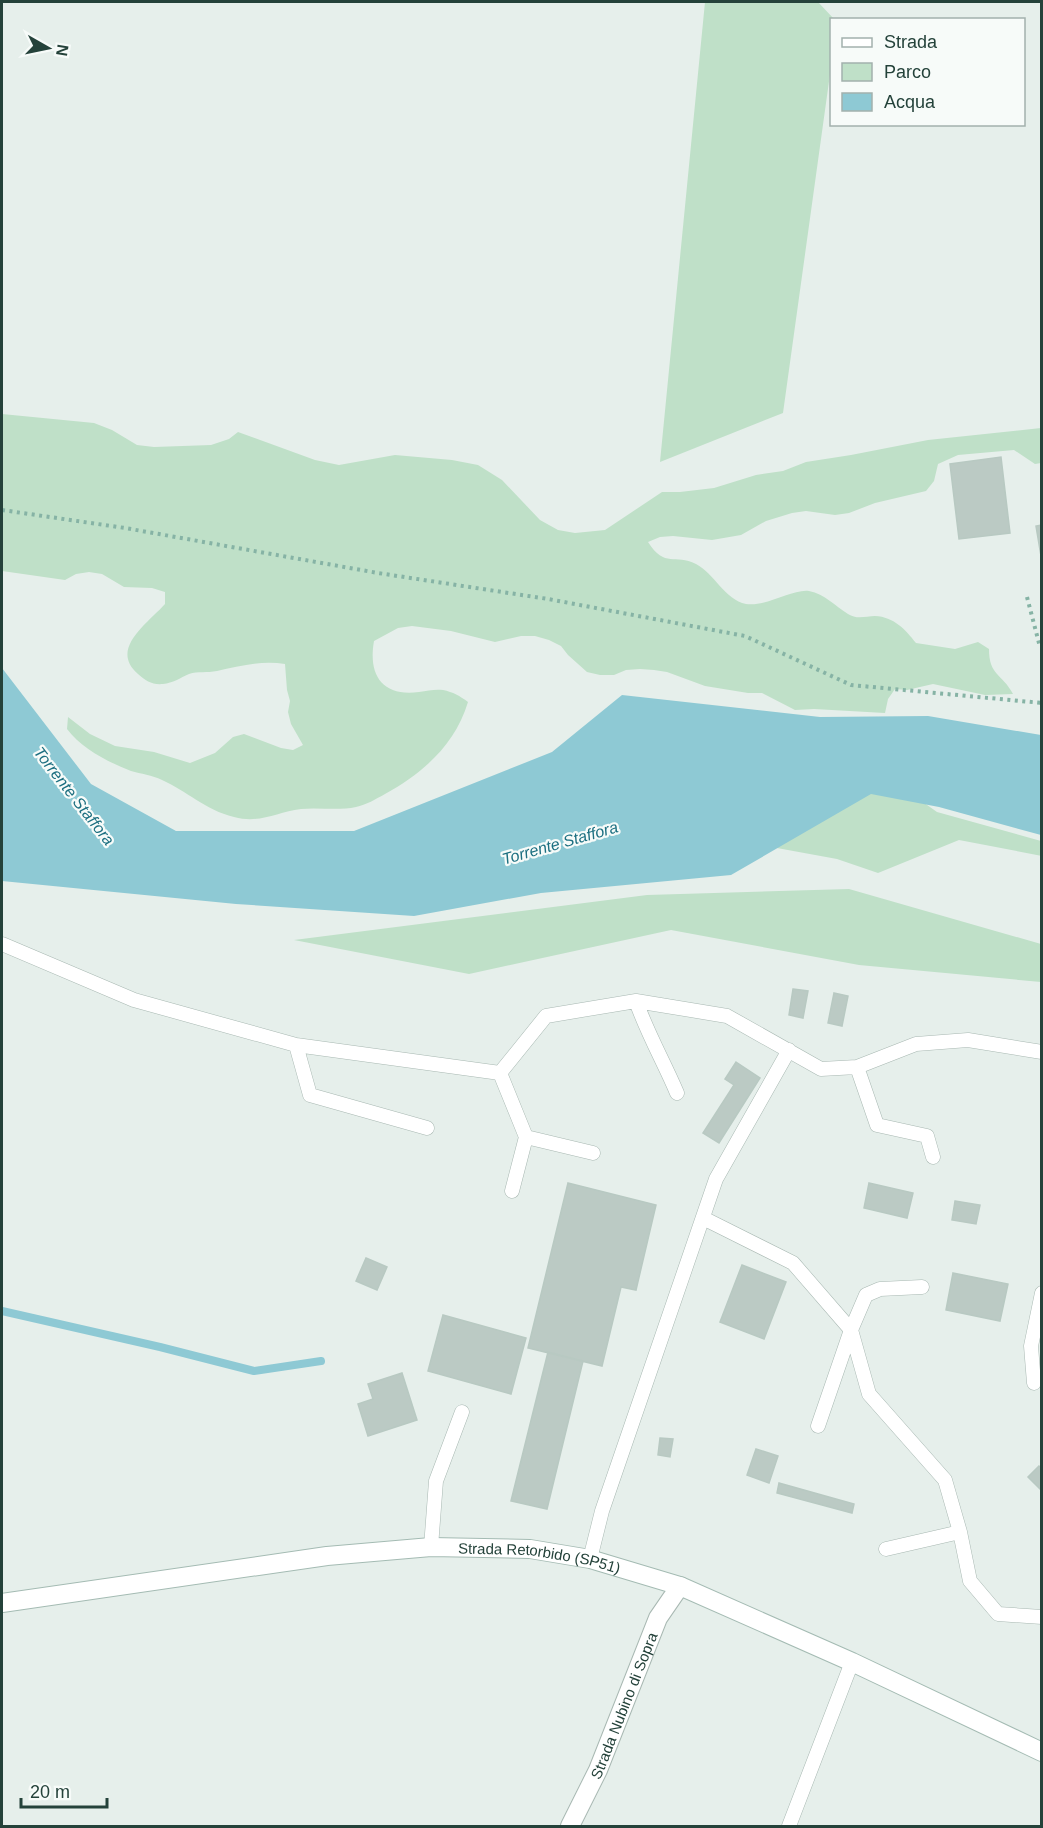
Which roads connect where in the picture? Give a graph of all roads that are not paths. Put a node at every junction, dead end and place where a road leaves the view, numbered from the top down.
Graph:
1 (2, 944) edge
2 (636, 1002) junction
3 (297, 1045) junction
4 (789, 1050) junction
5 (1041, 1052) edge
6 (857, 1067) junction
7 (500, 1073) junction
8 (677, 1093) dead end
9 (427, 1128) dead end
10 (526, 1137) junction
11 (593, 1153) dead end
12 (933, 1157) dead end
13 (512, 1191) dead end
14 (702, 1218) junction
15 (922, 1287) dead end
16 (1041, 1293) edge
17 (851, 1330) junction
18 (1034, 1383) dead end
19 (462, 1412) dead end
20 (818, 1426) dead end
21 (960, 1532) junction
22 (431, 1547) junction
23 (886, 1549) dead end
24 (590, 1559) junction
25 (680, 1586) junction
26 (2, 1603) edge
27 (1041, 1617) edge
28 (852, 1662) junction
29 (1041, 1752) edge
30 (570, 1827) edge
31 (789, 1827) edge

1 - 3 lane
2 - 4 lane
2 - 7 lane
2 - 8 lane
3 - 7 lane
3 - 9 lane
4 - 6 lane
4 - 14 lane
5 - 6 lane
6 - 12 lane
7 - 10 lane
10 - 11 lane
10 - 13 lane
14 - 17 lane
14 - 24 lane
15 - 17 lane
16 - 18 lane
17 - 20 lane
17 - 21 lane
19 - 22 lane
21 - 23 lane
21 - 27 lane
22 - 24 street, Strada Retorbido (SP51)
22 - 26 street, Strada Retorbido (SP51)
24 - 25 street, Strada Retorbido (SP51)
25 - 28 street, Strada Retorbido (SP51)
25 - 30 street, Strada Nubino di Sopra
28 - 29 street, Strada Retorbido (SP51)
28 - 31 lane

